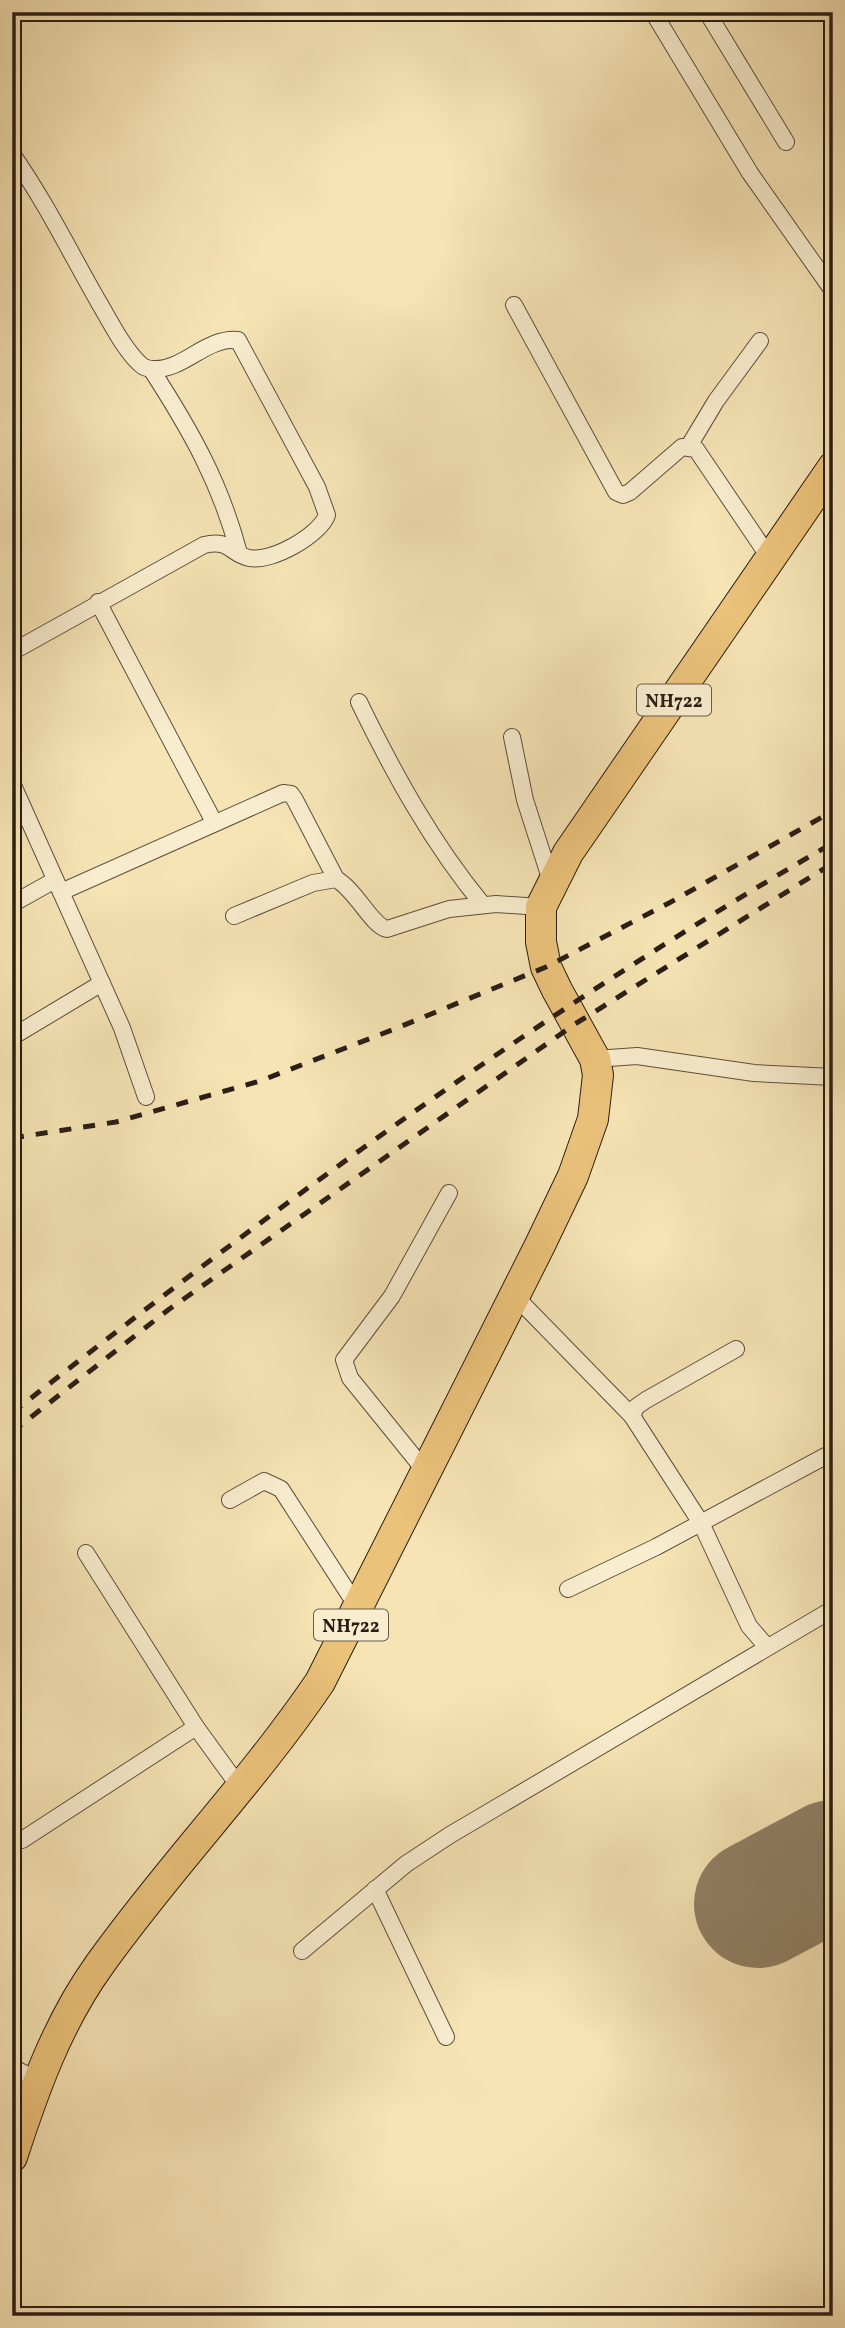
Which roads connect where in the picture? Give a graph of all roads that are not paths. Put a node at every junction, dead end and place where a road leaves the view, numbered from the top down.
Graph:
1 (653, 12) edge
2 (707, 12) edge
3 (786, 142) dead end
4 (12, 154) edge
5 (833, 291) edge
6 (514, 305) dead end
7 (760, 341) dead end
8 (151, 369) junction
9 (689, 446) junction
10 (833, 467) edge
11 (239, 553) junction
12 (771, 560) junction
13 (98, 602) junction
14 (12, 652) edge
15 (359, 702) dead end
16 (512, 737) dead end
17 (14, 793) edge
18 (214, 822) junction
19 (336, 879) junction
20 (58, 886) junction
21 (546, 895) junction
22 (12, 904) edge
23 (483, 905) junction
24 (234, 916) dead end
25 (102, 983) junction
26 (12, 1037) edge
27 (595, 1059) junction
28 (833, 1077) edge
29 (146, 1097) dead end
30 (449, 1193) dead end
31 (513, 1294) junction
32 (736, 1349) dead end
33 (632, 1416) junction
34 (833, 1452) edge
35 (426, 1472) junction
36 (230, 1500) dead end
37 (701, 1522) junction
38 (86, 1553) dead end
39 (568, 1589) dead end
40 (833, 1609) edge
41 (359, 1610) junction
42 (766, 1647) junction
43 (196, 1727) junction
44 (241, 1789) junction
45 (23, 1840) dead end
46 (375, 1889) junction
47 (302, 1951) dead end
48 (446, 2037) dead end
49 (25, 2073) edge
50 (12, 2157) edge

1 - 5 street
2 - 3 street
4 - 8 street
6 - 9 street
7 - 9 street
8 - 11 street
8 - 11 street
9 - 12 street
10 - 12 highway, NH722
11 - 13 street
12 - 21 highway, NH722
13 - 14 street
13 - 18 street
15 - 23 street
16 - 21 street
17 - 20 street
18 - 19 street
18 - 20 street
19 - 23 street
19 - 24 street
20 - 22 street
20 - 25 street
21 - 23 street
21 - 27 highway, NH722
25 - 26 street
25 - 29 street
27 - 28 street
27 - 31 highway, NH722
30 - 35 street
31 - 33 street
31 - 35 highway, NH722
32 - 33 street
33 - 37 street
34 - 37 street
35 - 41 highway, NH722
36 - 41 street
37 - 39 street
37 - 42 street
38 - 43 street
40 - 42 street
41 - 44 highway, NH722
42 - 46 street
43 - 44 street
43 - 45 street
44 - 49 highway, NH722
46 - 47 street
46 - 48 street
49 - 50 highway, NH722

